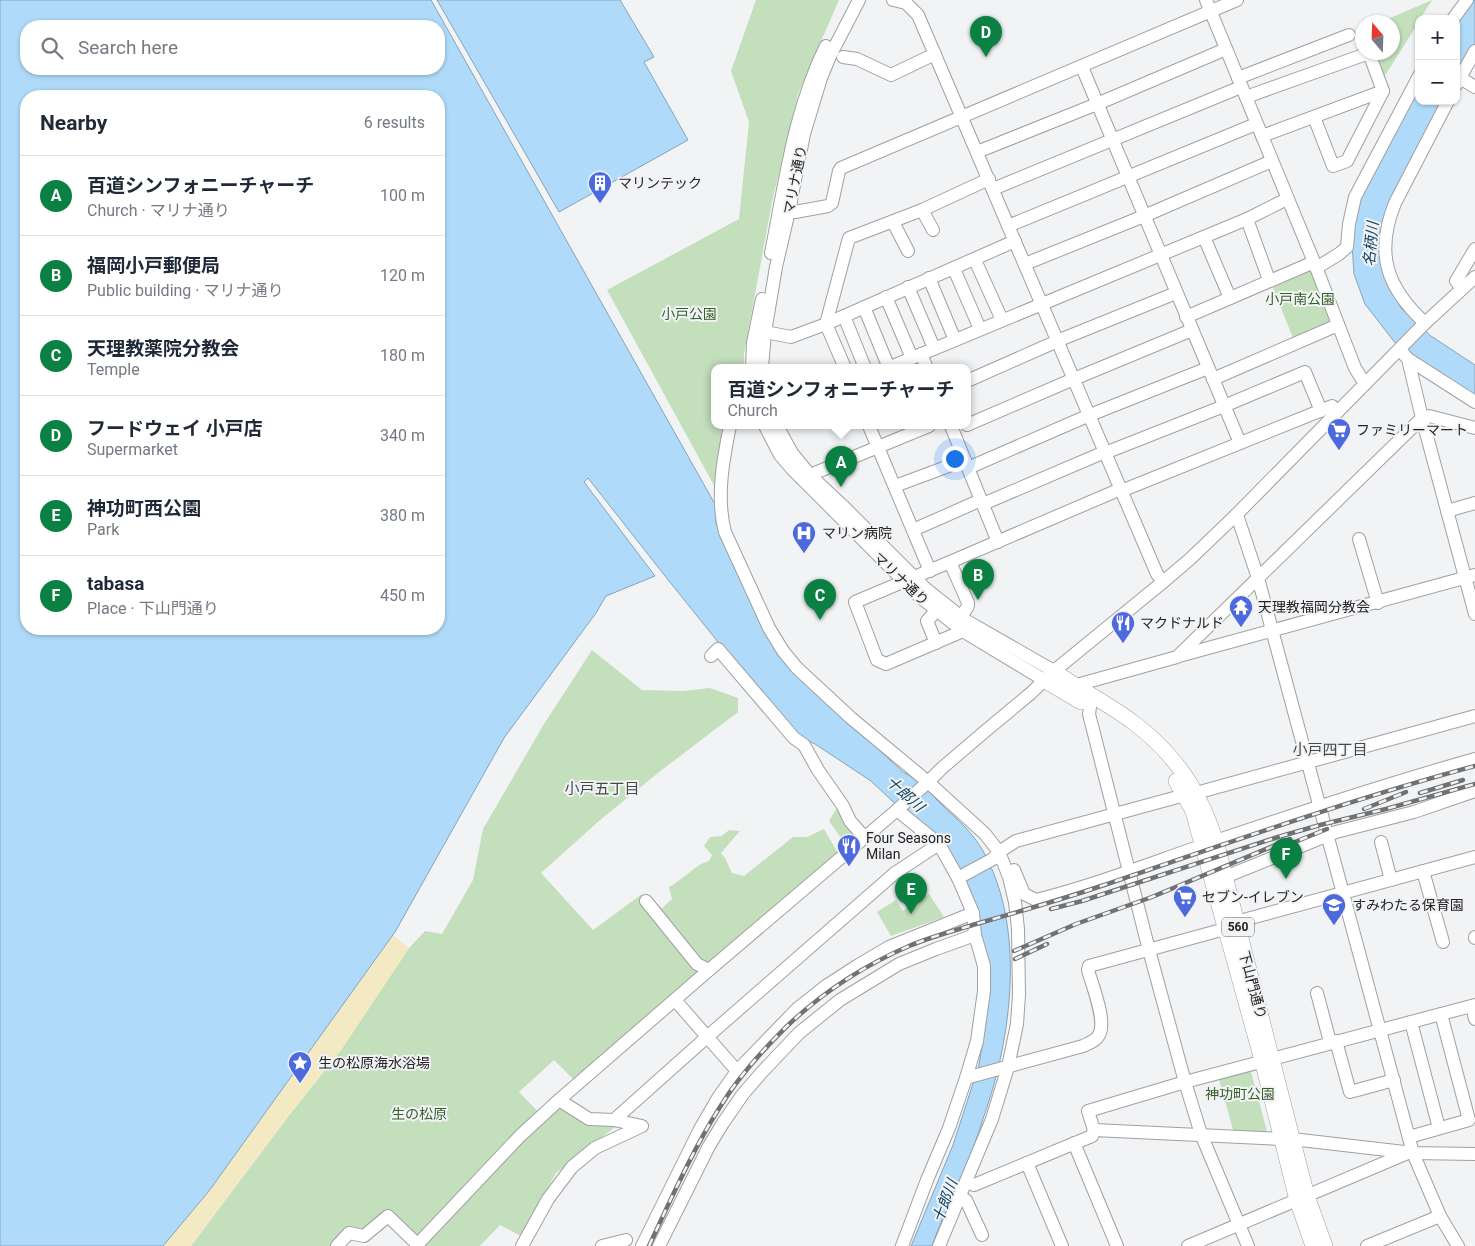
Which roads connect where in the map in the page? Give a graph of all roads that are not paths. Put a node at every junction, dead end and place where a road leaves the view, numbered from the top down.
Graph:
1 (849, 0) edge
2 (859, 0) edge
3 (1237, 0) edge
4 (1467, 0) edge
5 (902, 1) edge
6 (1208, 6) edge
7 (1456, 15) edge
8 (1349, 35) dead end
9 (1226, 49) junction
10 (1475, 51) edge
11 (935, 54) junction
12 (843, 57) dead end
13 (1082, 67) junction
14 (1460, 78) edge
15 (1460, 83) edge
16 (1415, 84) edge
17 (1242, 87) junction
18 (1475, 87) edge
19 (1383, 91) junction
20 (1097, 104) junction
21 (1446, 105) edge
22 (962, 117) junction
23 (1314, 117) junction
24 (1256, 124) junction
25 (1262, 136) junction
26 (1112, 140) junction
27 (977, 152) junction
28 (1272, 161) junction
29 (1128, 177) junction
30 (991, 184) junction
31 (1287, 199) junction
32 (922, 210) junction
33 (790, 211) junction
34 (1144, 216) junction
35 (1247, 219) junction
36 (893, 222) junction
37 (1008, 226) junction
38 (933, 230) dead end
39 (1204, 237) junction
40 (1015, 241) junction
41 (1475, 248) edge
42 (908, 251) dead end
43 (1160, 255) junction
44 (975, 260) junction
45 (1024, 264) junction
46 (1315, 265) junction
47 (954, 269) junction
48 (1475, 277) edge
49 (929, 278) junction
50 (1269, 280) junction
51 (908, 288) junction
52 (1462, 288) junction
53 (1176, 293) junction
54 (886, 297) junction
55 (1230, 298) junction
56 (1042, 304) junction
57 (864, 307) junction
58 (844, 316) junction
59 (1186, 317) junction
60 (1002, 320) junction
61 (1425, 323) junction
62 (826, 324) junction
63 (1338, 325) junction
64 (980, 330) junction
65 (1192, 330) junction
66 (765, 332) junction
67 (955, 340) junction
68 (1058, 341) junction
69 (934, 348) junction
70 (1404, 354) junction
71 (916, 356) junction
72 (752, 364) edge
73 (762, 364) edge
74 (843, 364) edge
75 (863, 364) edge
76 (886, 364) edge
77 (897, 364) edge
78 (923, 364) edge
79 (1210, 373) junction
80 (971, 379) edge
81 (1073, 379) junction
82 (1365, 384) junction
83 (1475, 402) edge
84 (1224, 406) junction
85 (1321, 410) junction
86 (1338, 411) junction
87 (1089, 416) junction
88 (1422, 418) junction
89 (971, 423) edge
90 (1475, 428) edge
91 (730, 429) edge
92 (767, 429) edge
93 (779, 429) edge
94 (870, 429) edge
95 (922, 429) edge
96 (952, 429) edge
97 (1240, 443) junction
98 (878, 448) junction
99 (1105, 453) junction
100 (966, 464) junction
101 (810, 475) junction
102 (895, 486) junction
103 (1121, 491) junction
104 (982, 502) junction
105 (1475, 503) edge
106 (1447, 511) junction
107 (1235, 516) junction
108 (913, 530) junction
109 (1359, 540) dead end
110 (998, 542) junction
111 (950, 562) junction
112 (930, 571) junction
113 (1470, 576) edge
114 (1258, 578) junction
115 (908, 580) junction
116 (1163, 582) junction
117 (1378, 603) junction
118 (936, 611) junction
119 (1475, 614) edge
120 (961, 617) junction
121 (963, 631) junction
122 (1272, 631) junction
123 (936, 643) junction
124 (711, 656) dead end
125 (1177, 657) junction
126 (1049, 676) junction
127 (1073, 686) junction
128 (1090, 707) junction
129 (1475, 716) edge
130 (1475, 759) edge
131 (1308, 762) junction
132 (928, 782) junction
133 (1475, 791) edge
134 (1190, 794) junction
135 (1320, 807) junction
136 (898, 810) junction
137 (1114, 814) junction
138 (1328, 836) junction
139 (865, 838) junction
140 (1381, 842) dead end
141 (939, 844) junction
142 (1209, 844) junction
143 (999, 853) junction
144 (1475, 857) edge
145 (1423, 871) junction
146 (1129, 872) junction
147 (961, 876) junction
148 (1225, 877) junction
149 (1391, 880) junction
150 (1343, 893) junction
151 (646, 901) dead end
152 (973, 913) junction
153 (1231, 926) junction
154 (975, 935) junction
155 (1443, 942) dead end
156 (1149, 950) junction
157 (709, 970) junction
158 (1317, 993) dead end
159 (675, 1000) junction
160 (1473, 1005) edge
161 (1441, 1014) junction
162 (1475, 1019) edge
163 (1411, 1022) junction
164 (1380, 1029) junction
165 (707, 1037) junction
166 (1333, 1042) junction
167 (1267, 1059) junction
168 (1005, 1067) junction
169 (737, 1072) junction
170 (968, 1077) junction
171 (1394, 1080) junction
172 (1185, 1082) junction
173 (1470, 1099) edge
174 (559, 1100) junction
175 (614, 1120) junction
176 (1439, 1128) junction
177 (1094, 1130) junction
178 (1201, 1134) junction
179 (1409, 1137) junction
180 (1287, 1139) junction
181 (1074, 1143) junction
182 (1412, 1153) junction
183 (1475, 1154) edge
184 (1027, 1163) junction
185 (966, 1182) junction
186 (960, 1197) junction
187 (1302, 1198) junction
188 (1440, 1216) junction
189 (1239, 1225) junction
190 (982, 1235) dead end
191 (626, 1240) dead end
192 (417, 1245) edge
193 (337, 1246) edge
194 (522, 1246) edge
195 (602, 1246) edge
196 (642, 1246) edge
197 (659, 1246) edge
198 (902, 1246) edge
199 (939, 1246) edge
200 (1062, 1246) edge
201 (1117, 1246) edge
202 (1188, 1246) edge
203 (1248, 1246) edge
204 (1313, 1246) edge
205 (1325, 1246) edge
206 (1368, 1246) edge
207 (1458, 1246) edge

1 - 72 street, マリナ通り
2 - 33 street, マリナ通り
3 - 6 street
4 - 7 street
5 - 11 street
6 - 9 street
6 - 13 street
8 - 17 street
9 - 17 street
9 - 20 street
10 - 14 street
11 - 12 street
11 - 22 street
13 - 20 street
13 - 22 street
15 - 18 street
16 - 46 street
17 - 19 street
17 - 24 street
17 - 26 street
19 - 23 street
19 - 23 street
20 - 26 street
20 - 27 street
21 - 61 street
22 - 27 street
22 - 33 street
23 - 25 street
24 - 25 street
24 - 29 street
25 - 28 street
26 - 29 street
26 - 30 street
27 - 30 street
28 - 31 street
28 - 34 street
29 - 34 street
29 - 37 street
30 - 32 street
30 - 37 street
31 - 35 street
31 - 46 street
32 - 36 street
32 - 38 street
33 - 66 street, マリナ通り
34 - 43 street
34 - 45 street
35 - 39 street
35 - 50 street
36 - 42 street
36 - 62 street
37 - 40 street
39 - 43 street
39 - 55 street
40 - 44 street
40 - 45 street
41 - 52 street
43 - 53 street
43 - 56 street
44 - 47 street
44 - 60 street
45 - 56 street
46 - 50 street
46 - 63 street
47 - 49 street
47 - 64 street
48 - 52 street
49 - 51 street
49 - 67 street
50 - 55 street
51 - 54 street
51 - 69 street
52 - 61 street
53 - 59 street
53 - 68 street
54 - 57 street
54 - 71 street
55 - 59 street
56 - 60 street
56 - 68 street
57 - 58 street
57 - 76 street
58 - 62 street
58 - 75 street
59 - 65 street
60 - 64 street
61 - 70 street
62 - 66 street
62 - 74 street
63 - 79 street
63 - 82 street
64 - 67 street
65 - 79 street
65 - 81 street
66 - 73 street, マリナ通り
67 - 69 street
68 - 80 street
68 - 81 street
69 - 71 street
70 - 82 street
70 - 83 street
70 - 88 street
71 - 77 street
71 - 78 street
79 - 84 street
79 - 87 street
81 - 87 street
81 - 89 street
82 - 86 street
84 - 85 street
84 - 97 street
84 - 99 street
85 - 86 street
85 - 97 street
86 - 107 street
87 - 99 street
87 - 100 street
88 - 90 street
88 - 106 street
88 - 114 street
91 - 132 street
92 - 115 street, マリナ通り
93 - 101 street, マリナ通り
94 - 98 street
95 - 98 street
96 - 100 street
97 - 103 street
98 - 101 street
98 - 102 street
99 - 103 street
99 - 104 street
100 - 102 street
100 - 104 street
101 - 115 street, マリナ通り
102 - 108 street
103 - 110 street
103 - 116 street
104 - 108 street
104 - 110 street
105 - 106 street
106 - 113 street
107 - 114 street
107 - 116 street
108 - 112 street
109 - 117 street
110 - 111 street
111 - 112 street
111 - 120 street
112 - 115 street
113 - 117 street
113 - 119 street
114 - 122 street
114 - 125 street
115 - 118 street, マリナ通り
115 - 120 street, マリナ通り
115 - 123 street
116 - 126 street
117 - 122 street
118 - 121 street, マリナ通り
118 - 123 street
120 - 126 street, マリナ通り
121 - 123 street
121 - 126 street, マリナ通り
122 - 125 street
122 - 131 street
124 - 139 street
125 - 127 street
126 - 127 main road, 下山門通り / 560
126 - 128 main road, 下山門通り / 560
126 - 132 street
127 - 134 main road, 下山門通り / 560
128 - 134 main road, 下山門通り / 560
128 - 137 street
129 - 131 street
130 - 135 street
131 - 134 street
131 - 135 street
132 - 136 street
132 - 143 street
133 - 138 street
134 - 137 street
134 - 142 main road, 下山門通り / 560
135 - 138 street
135 - 142 street
136 - 139 street
136 - 141 street
137 - 143 street
137 - 146 street
138 - 148 street
138 - 150 street
139 - 157 street
140 - 149 street
141 - 147 street
141 - 165 street
142 - 146 street
142 - 148 main road, 下山門通り / 560
142 - 153 main road, 下山門通り / 560
143 - 146 street
143 - 147 street
143 - 168 street
144 - 145 street
145 - 149 street
145 - 155 street
146 - 156 street
147 - 152 street
148 - 153 main road, 下山門通り / 560
149 - 150 street
150 - 153 street
150 - 164 street
151 - 157 street
152 - 154 street
152 - 169 street
153 - 156 street
153 - 167 main road, 下山門通り / 560
154 - 170 street
154 - 197 street
156 - 168 street
156 - 172 street
157 - 159 street
158 - 166 street
159 - 165 street
159 - 174 street
160 - 161 street
160 - 162 street
161 - 163 street
161 - 173 street
163 - 164 street
163 - 176 street
164 - 166 street
164 - 171 street
165 - 169 street
165 - 175 street
166 - 167 street
166 - 171 street
167 - 172 street
167 - 180 main road, 下山門通り / 560
168 - 170 street
168 - 185 street
169 - 196 street
170 - 198 street
171 - 179 street
172 - 177 street
172 - 178 street
173 - 176 street
174 - 175 street
174 - 192 street
175 - 194 street
176 - 179 street
177 - 178 street
177 - 181 street
178 - 180 street
178 - 189 street
179 - 182 street
180 - 182 street
180 - 187 main road, 下山門通り / 560
181 - 184 street
181 - 201 street
182 - 183 street
182 - 187 street
182 - 188 street
184 - 185 street
184 - 200 street
185 - 186 street
186 - 190 street
186 - 199 street
187 - 189 street
187 - 204 main road, 下山門通り / 560
187 - 205 main road, 下山門通り / 560
188 - 206 street
188 - 207 street
189 - 202 street
189 - 203 street
191 - 195 street
192 - 193 street

